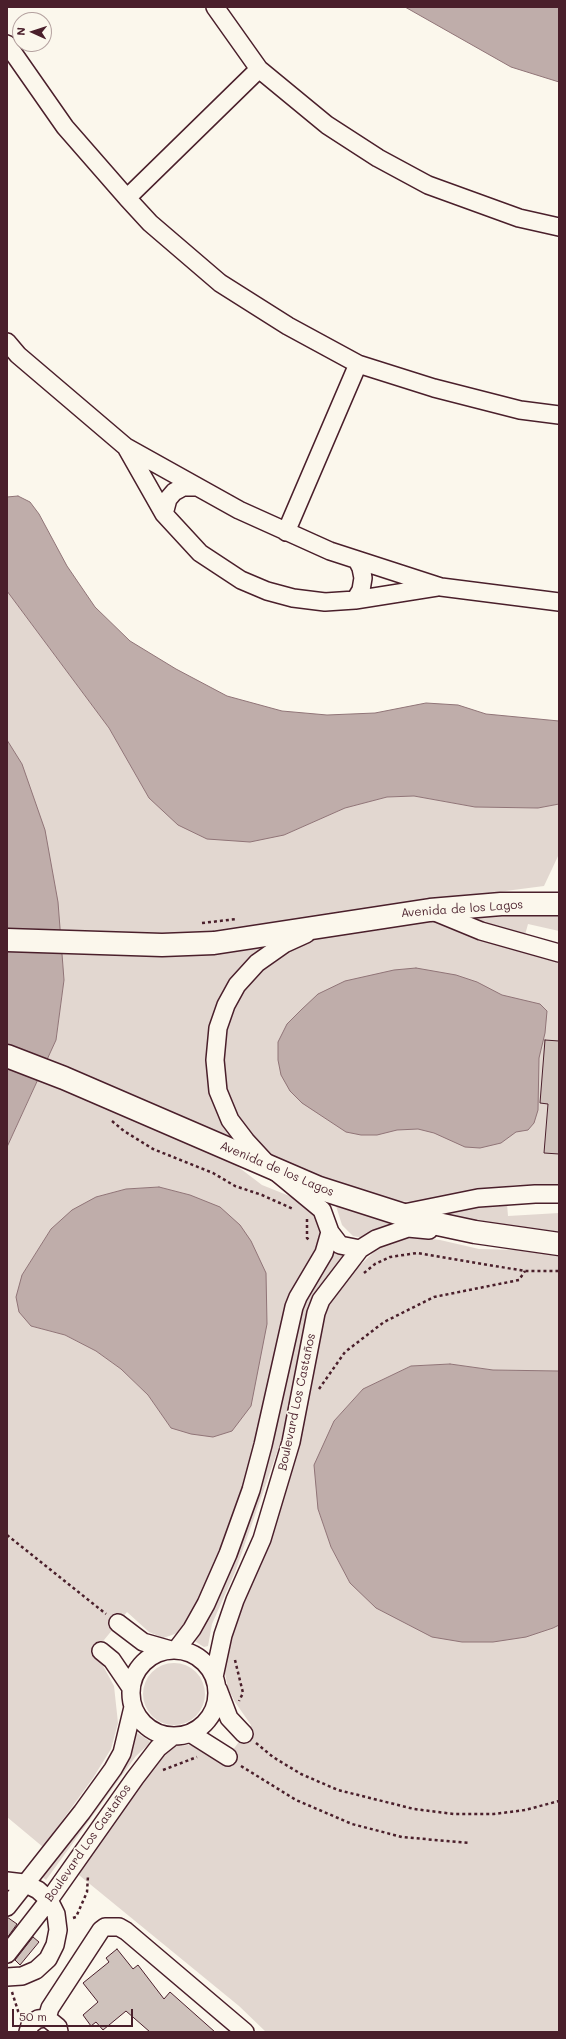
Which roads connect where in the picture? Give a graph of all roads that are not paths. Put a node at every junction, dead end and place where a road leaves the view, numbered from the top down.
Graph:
1 (215, 7) edge
2 (7, 44) edge
3 (259, 70) junction
4 (126, 198) junction
5 (559, 227) edge
6 (7, 342) edge
7 (358, 364) junction
8 (559, 415) edge
9 (126, 447) junction
10 (197, 487) junction
11 (164, 514) junction
12 (286, 532) junction
13 (357, 560) junction
14 (442, 586) junction
15 (355, 600) junction
16 (559, 602) edge
17 (559, 895) edge
18 (501, 904) junction
19 (559, 904) edge
20 (430, 910) junction
21 (319, 928) junction
22 (7, 940) edge
23 (559, 953) edge
24 (7, 1056) edge
25 (270, 1167) junction
26 (559, 1194) edge
27 (398, 1214) junction
28 (330, 1232) junction
29 (527, 1240) junction
30 (559, 1244) edge
31 (360, 1249) junction
32 (118, 1623) road end
33 (173, 1650) junction
34 (101, 1651) dead end
35 (215, 1682) junction
36 (131, 1688) junction
37 (133, 1707) junction
38 (190, 1734) junction
39 (244, 1734) road end
40 (173, 1736) junction
41 (228, 1757) road end
42 (7, 1882) edge
43 (24, 1883) junction
44 (49, 1900) junction
45 (7, 1907) edge
46 (7, 1954) edge
47 (8, 1982) edge
48 (47, 2018) junction
49 (29, 2028) edge
50 (59, 2032) edge
51 (245, 2032) edge

1 - 3 street
2 - 4 street
3 - 4 street
3 - 5 street
4 - 7 street
6 - 9 street
7 - 8 street
7 - 12 street
9 - 10 street
9 - 11 street
10 - 11 street
10 - 12 street
11 - 15 street
12 - 13 street
13 - 14 street
13 - 15 street
14 - 15 street
14 - 16 street
17 - 18 street
18 - 19 street, Avenida de los Lagos
18 - 20 street, Avenida de los Lagos
20 - 21 street, Avenida de los Lagos
20 - 23 street
21 - 22 street, Avenida de los Lagos
21 - 25 street
24 - 25 street, Avenida de los Lagos
25 - 27 street, Avenida de los Lagos
25 - 28 street
26 - 27 street
27 - 29 street, Avenida de los Lagos
28 - 31 street
28 - 33 street, Boulevard Los Castaños
29 - 30 street, Avenida de los Lagos
29 - 31 street, Boulevard Los Castaños
31 - 35 street, Boulevard Los Castaños
32 - 33 street
33 - 35 street
33 - 36 street
34 - 36 street
35 - 38 street
35 - 39 street
36 - 37 street
37 - 40 street
37 - 43 street, Boulevard Los Castaños
38 - 40 street
38 - 41 street
40 - 44 street, Boulevard Los Castaños
42 - 43 street
43 - 44 street
43 - 45 street, Boulevard Los Castaños
44 - 46 street, Boulevard Los Castaños
44 - 47 street
48 - 49 street
48 - 50 street
48 - 51 street

